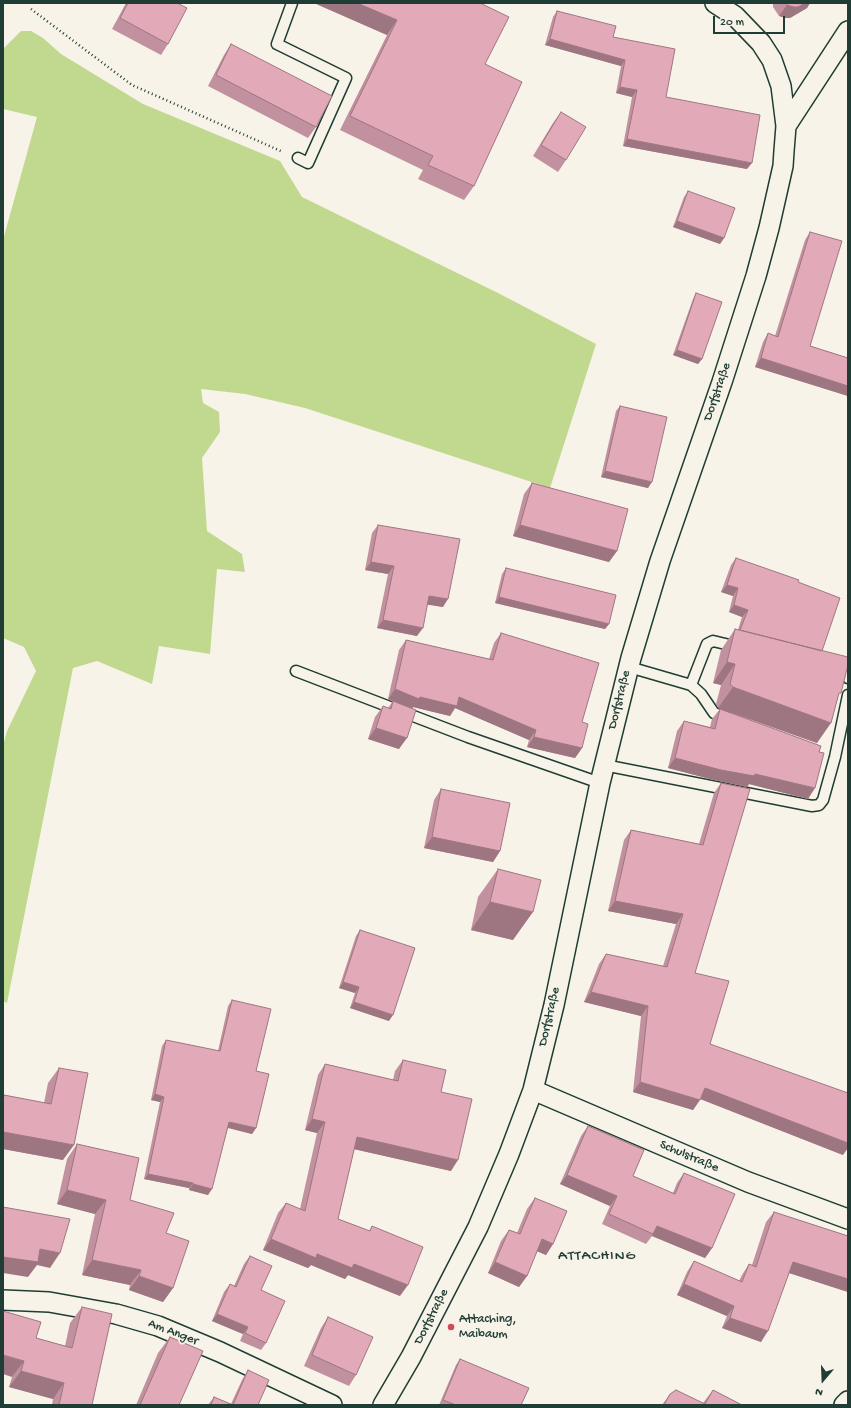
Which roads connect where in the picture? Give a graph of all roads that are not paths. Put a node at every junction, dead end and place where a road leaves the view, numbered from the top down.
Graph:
1 (292, 3) edge
2 (715, 3) edge
3 (848, 31) edge
4 (786, 126) junction
5 (298, 158) road end
6 (750, 650) edge
7 (629, 667) junction
8 (823, 668) edge
9 (296, 671) dead end
10 (848, 678) edge
11 (691, 685) junction
12 (848, 695) edge
13 (735, 721) edge
14 (602, 774) junction
15 (533, 1090) junction
16 (848, 1219) edge
17 (3, 1300) edge
18 (848, 1401) edge
19 (332, 1405) edge
20 (383, 1405) edge
21 (844, 1405) edge

1 - 5 lane
2 - 4 street, Dorfstraße
3 - 4 street
4 - 7 street, Dorfstraße
6 - 11 lane
7 - 11 lane
7 - 14 street, Dorfstraße
8 - 10 lane
9 - 14 lane
11 - 13 lane
12 - 14 lane
14 - 15 street, Dorfstraße
15 - 16 street, Schulstraße
15 - 20 street, Dorfstraße
17 - 19 street, Am Anger
18 - 21 street

